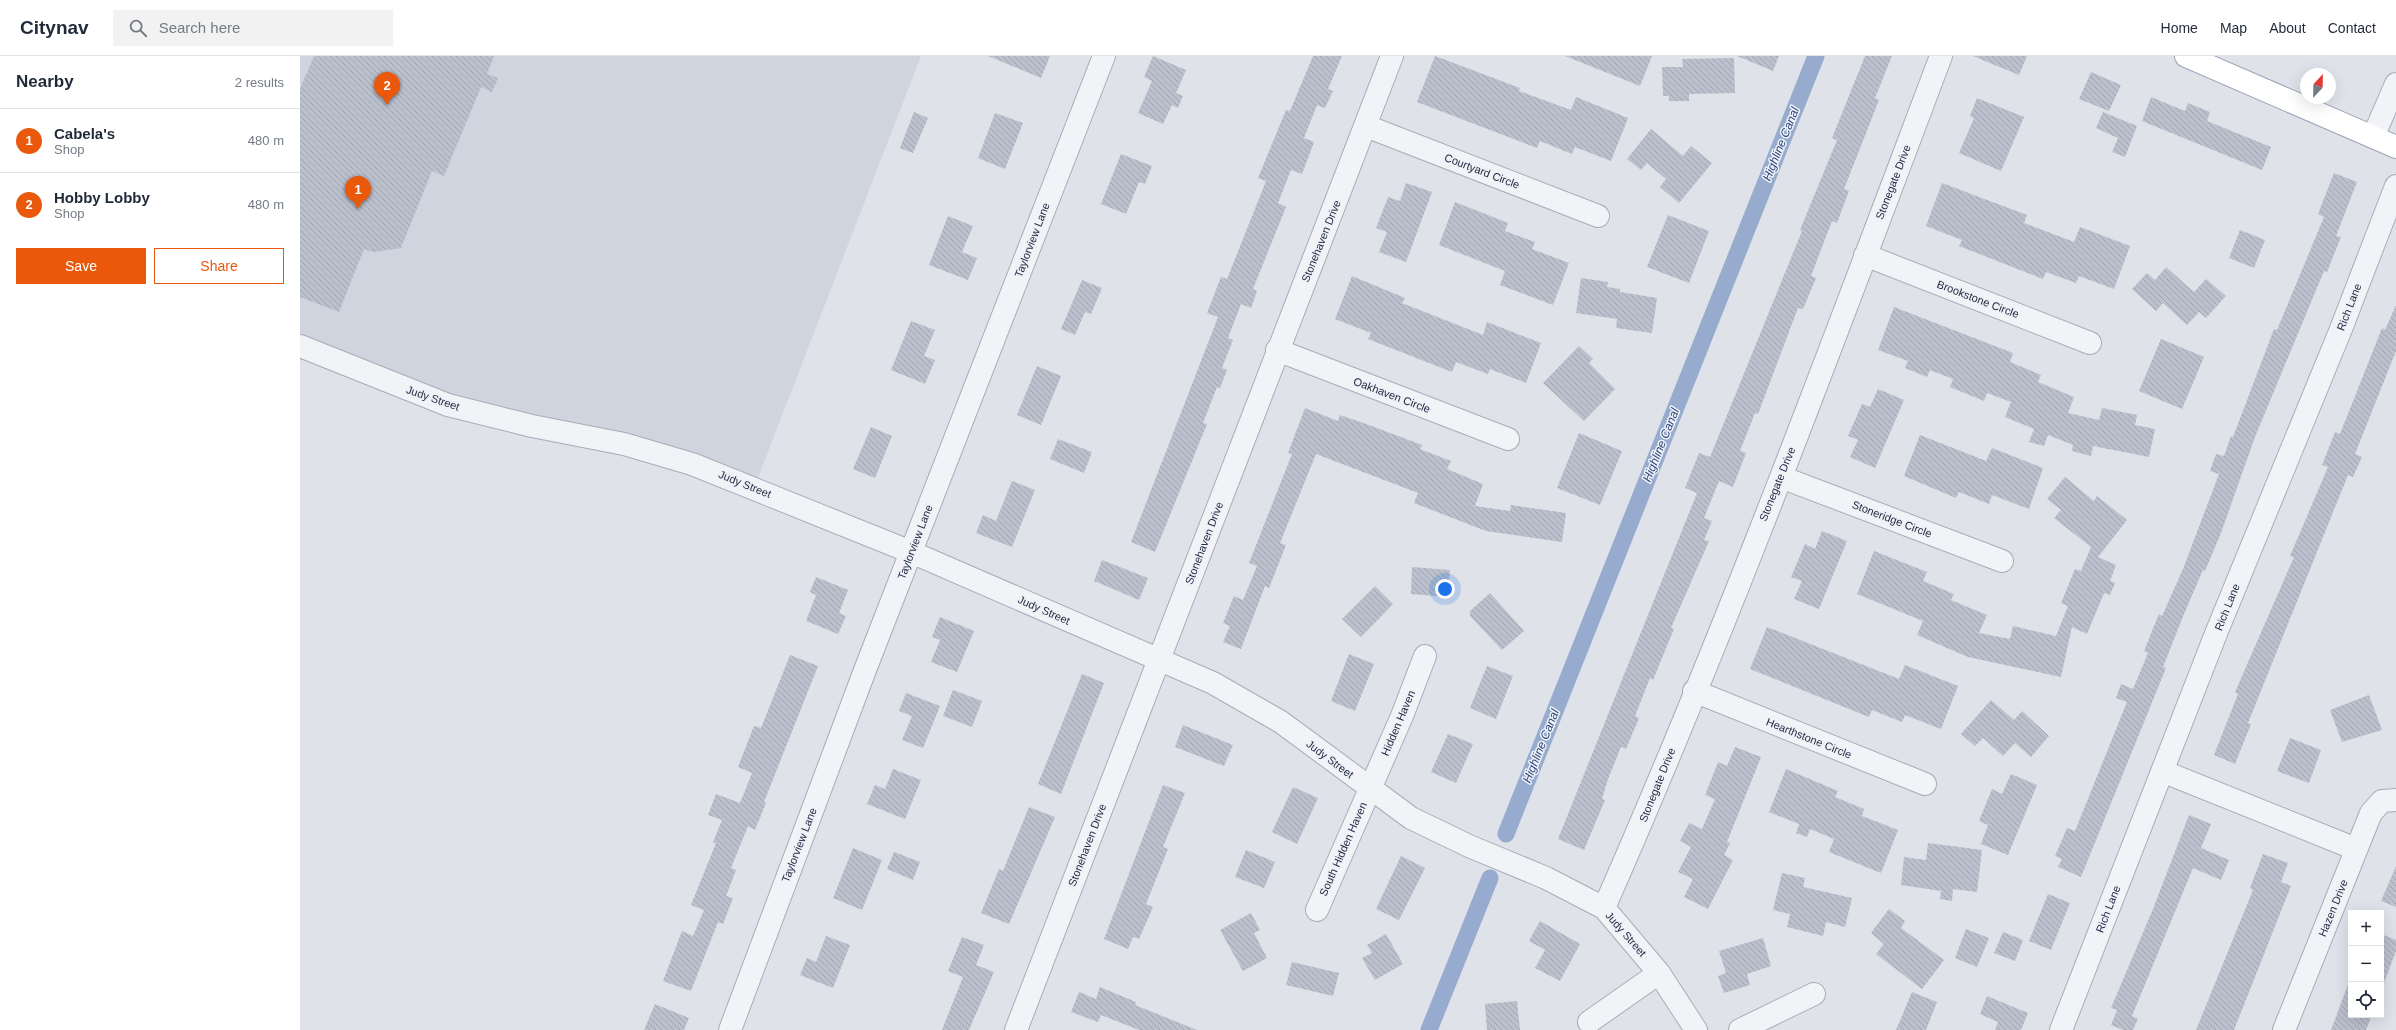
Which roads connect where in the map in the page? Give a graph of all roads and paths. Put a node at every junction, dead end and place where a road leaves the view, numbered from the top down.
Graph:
1 (1104, 56) edge
2 (1392, 56) edge
3 (1941, 56) edge
4 (2186, 56) edge
5 (2396, 84) edge
6 (1366, 126) junction
7 (2373, 138) junction
8 (2396, 147) edge
9 (2396, 186) edge
10 (1598, 216) dead end
11 (1865, 255) junction
12 (2090, 343) dead end
13 (300, 346) edge
14 (1277, 350) junction
15 (1508, 439) dead end
16 (1781, 477) junction
17 (911, 552) junction
18 (2002, 561) dead end
19 (1425, 656) dead end
20 (1159, 660) junction
21 (1694, 691) junction
22 (2162, 771) junction
23 (1925, 784) dead end
24 (1370, 789) junction
25 (2396, 800) edge
26 (2356, 849) junction
27 (1604, 908) junction
28 (1317, 910) dead end
29 (1659, 973) junction
30 (1814, 994) dead end
31 (1589, 1022) dead end
32 (730, 1030) edge
33 (1016, 1030) edge
34 (1696, 1030) edge
35 (1740, 1030) edge
36 (2061, 1030) edge
37 (2284, 1030) edge

1 - 17 street, Taylorview Lane
2 - 6 street, Stonehaven Drive
3 - 11 street, Stonegate Drive
4 - 7 main road
5 - 7 street
6 - 10 street, Courtyard Circle
6 - 14 street, Stonehaven Drive
7 - 8 main road
9 - 22 street, Rich Lane
11 - 12 street, Brookstone Circle
11 - 16 street, Stonegate Drive
13 - 17 street, Judy Street
14 - 15 street, Oakhaven Circle
14 - 20 street, Stonehaven Drive
16 - 18 street, Stoneridge Circle
16 - 21 street, Stonegate Drive
17 - 20 street, Judy Street
17 - 32 street, Taylorview Lane
19 - 24 street, Hidden Haven
20 - 24 street, Judy Street
20 - 33 street, Stonehaven Drive
21 - 23 street, Hearthstone Circle
21 - 27 street, Stonegate Drive
22 - 26 street
22 - 36 street, Rich Lane
24 - 27 street, Judy Street
24 - 28 street, South Hidden Haven
25 - 26 street, Hazen Drive
26 - 37 street, Hazen Drive
27 - 29 street, Judy Street
29 - 31 street
29 - 34 street, Judy Street
30 - 35 street

